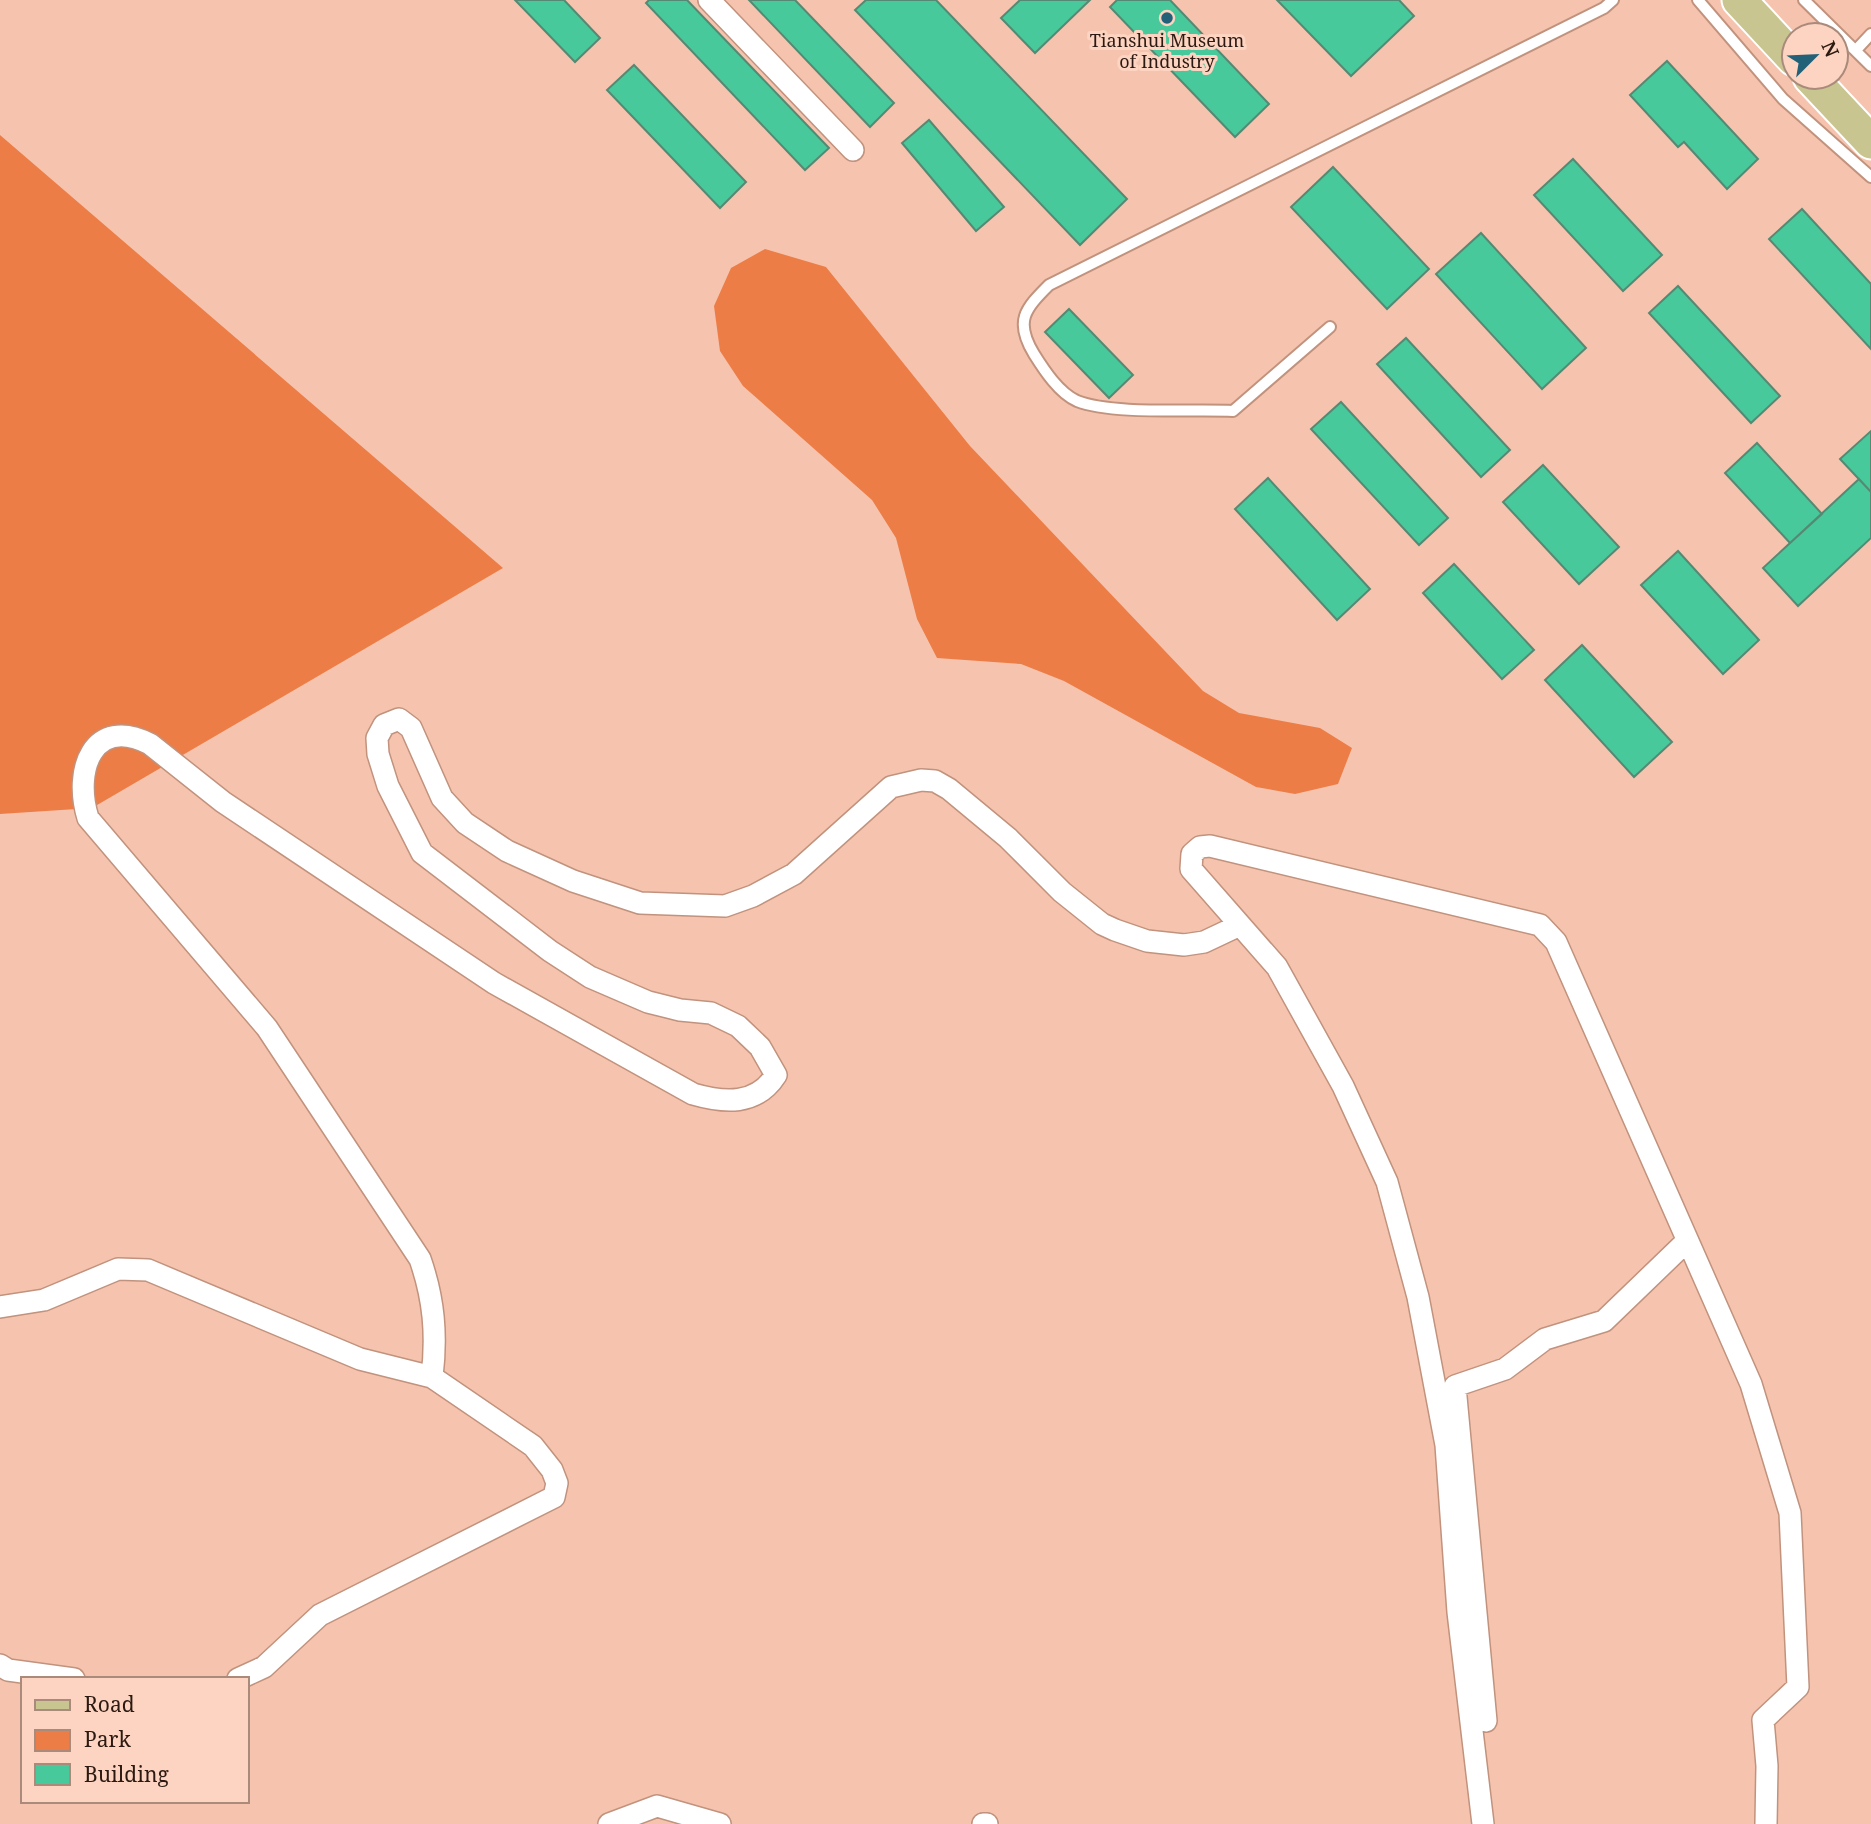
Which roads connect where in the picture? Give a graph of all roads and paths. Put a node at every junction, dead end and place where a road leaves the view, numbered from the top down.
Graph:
1 (709, 0) edge
2 (1612, 0) edge
3 (1698, 0) edge
4 (1739, 0) edge
5 (1760, 0) edge
6 (1804, 0) edge
7 (1780, 21) edge
8 (1871, 34) edge
9 (1780, 44) edge
10 (1856, 50) junction
11 (1871, 66) edge
12 (1823, 91) edge
13 (1847, 91) edge
14 (1871, 116) edge
15 (1871, 142) edge
16 (853, 150) dead end
17 (1871, 177) edge
18 (1330, 327) dead end
19 (1240, 925) junction
20 (1687, 1241) junction
21 (0, 1307) edge
22 (432, 1377) junction
23 (0, 1665) edge
24 (59, 1677) edge
25 (242, 1677) edge
26 (609, 1824) edge
27 (720, 1824) edge
28 (1483, 1824) edge
29 (1495, 1824) edge
30 (1766, 1824) edge

1 - 16 street
2 - 18 lane
3 - 17 lane
4 - 9 main road
5 - 7 main road
6 - 10 lane
8 - 10 lane
10 - 11 lane
12 - 15 main road
13 - 14 main road
19 - 20 street
19 - 22 street
19 - 28 street
20 - 29 street
20 - 30 street
21 - 22 street
22 - 25 street
23 - 24 street
26 - 27 street

